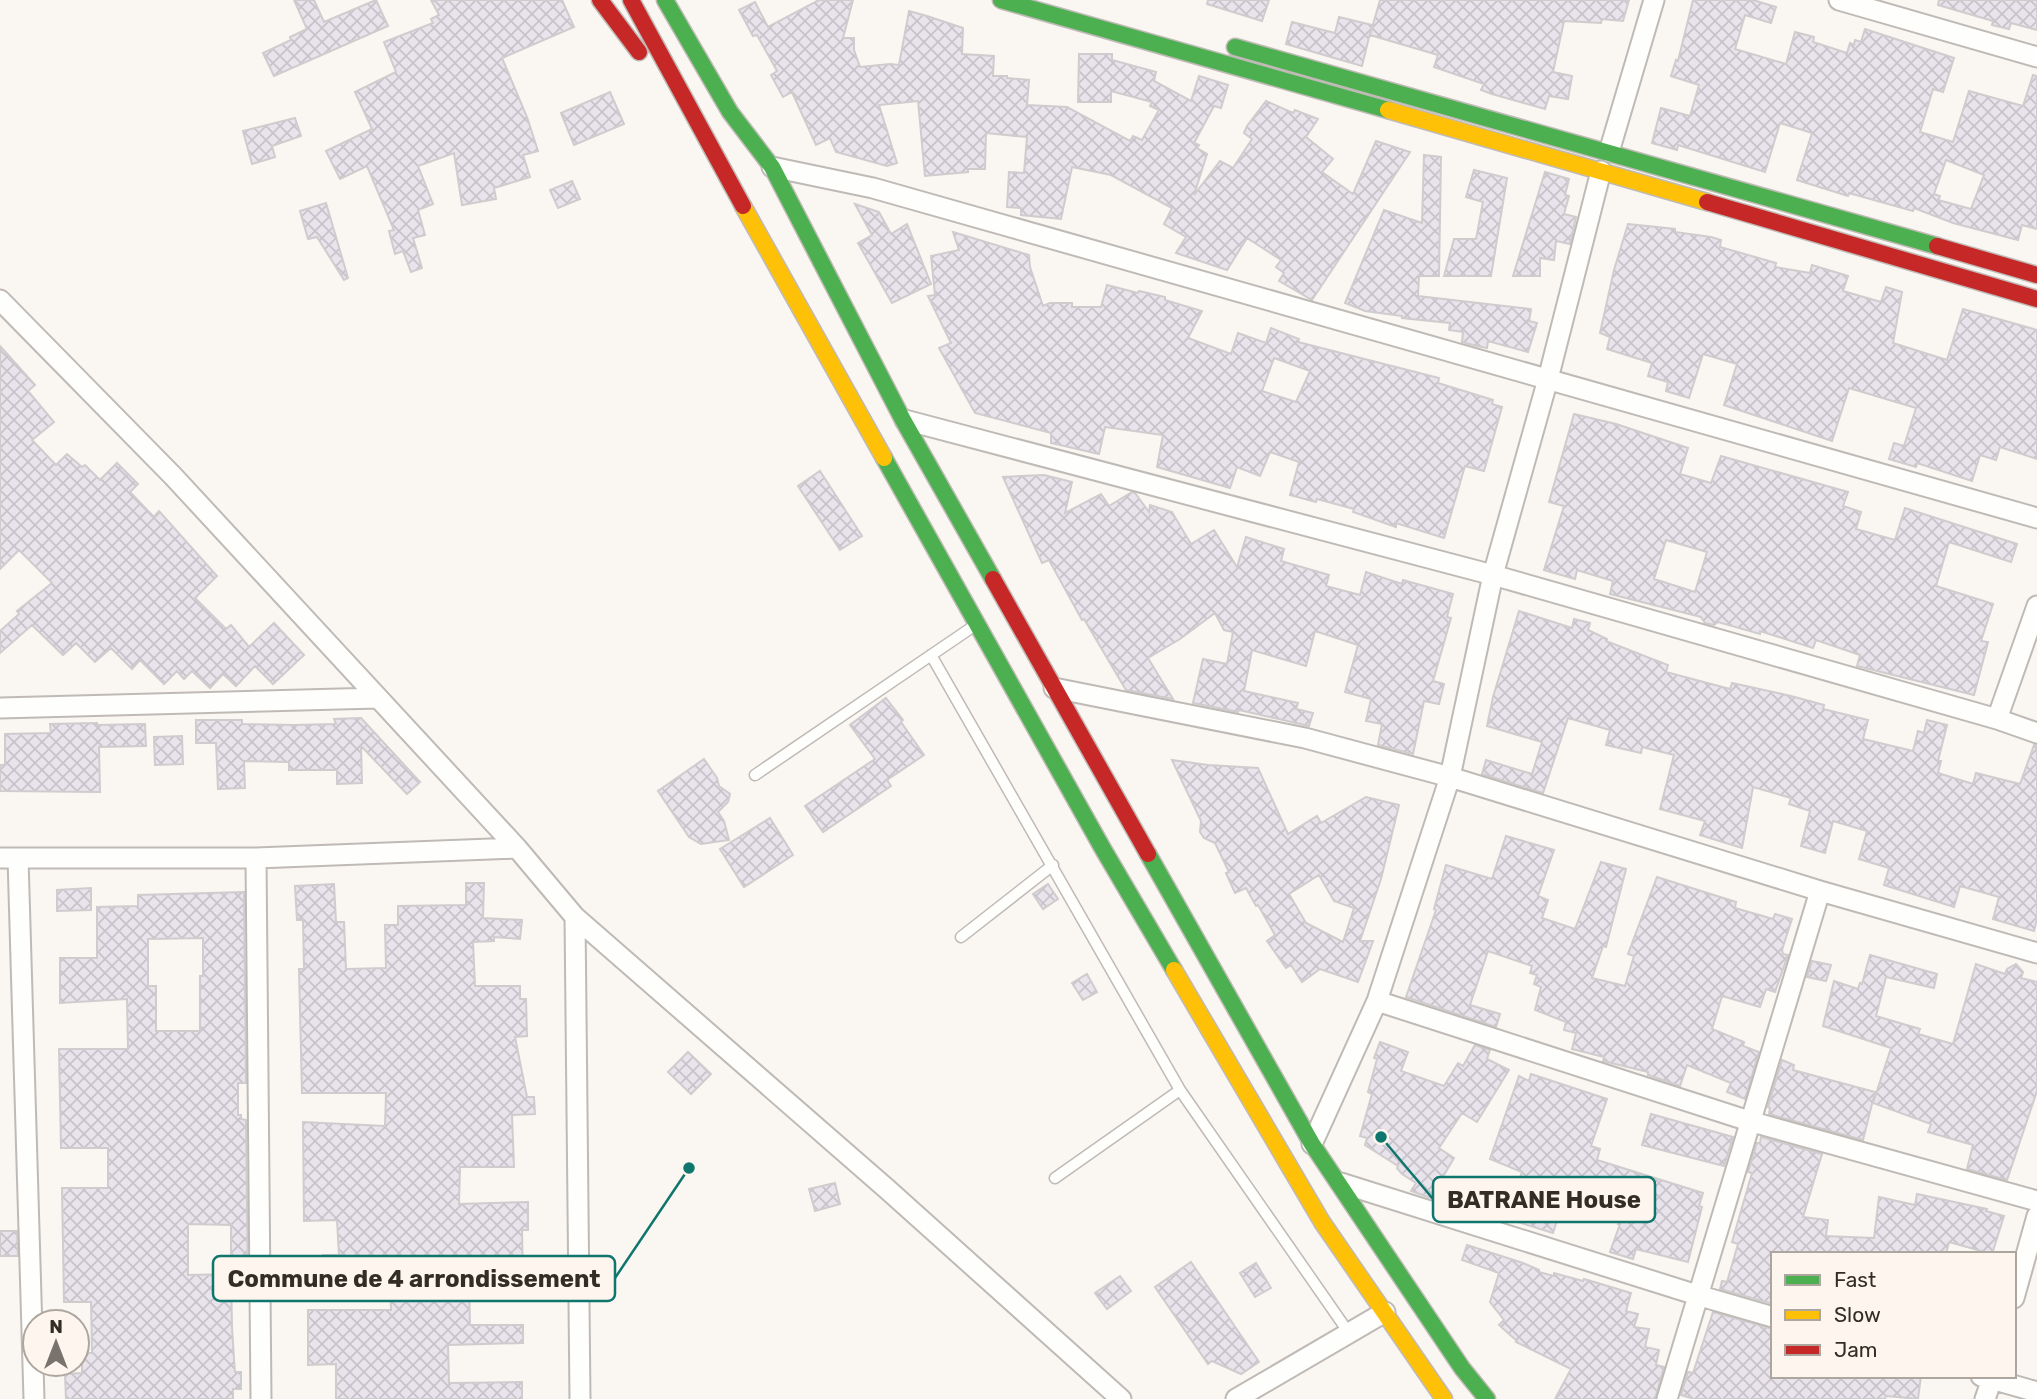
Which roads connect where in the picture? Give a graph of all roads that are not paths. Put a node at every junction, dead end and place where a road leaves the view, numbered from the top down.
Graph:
1 (600, 0) edge
2 (631, 0) edge
3 (665, 0) edge
4 (1001, 0) edge
5 (1654, 0) edge
6 (1839, 0) edge
7 (704, 37) dead end
8 (1214, 41) dead end
9 (2037, 57) edge
10 (730, 112) junction
11 (700, 130) junction
12 (1609, 152) junction
13 (772, 166) junction
14 (1601, 171) junction
15 (2037, 275) edge
16 (2037, 299) edge
17 (5, 314) edge
18 (1548, 379) junction
19 (903, 420) junction
20 (2037, 518) edge
21 (1493, 575) junction
22 (2037, 606) edge
23 (977, 624) junction
24 (932, 655) junction
25 (1054, 688) junction
26 (377, 698) junction
27 (0, 708) edge
28 (1997, 719) junction
29 (2037, 733) edge
30 (755, 775) dead end
31 (1450, 777) junction
32 (517, 848) junction
33 (9, 858) edge
34 (256, 858) junction
35 (1053, 865) junction
36 (1819, 891) junction
37 (575, 917) junction
38 (961, 937) dead end
39 (2037, 953) edge
40 (1377, 1001) junction
41 (1180, 1090) junction
42 (1749, 1121) junction
43 (1312, 1144) junction
44 (1055, 1178) dead end
45 (1340, 1182) junction
46 (2037, 1201) edge
47 (2037, 1216) edge
48 (2016, 1291) edge
49 (1697, 1295) junction
50 (1385, 1312) junction
51 (1771, 1316) edge
52 (1349, 1333) junction
53 (1989, 1378) edge
54 (1992, 1378) edge
55 (2037, 1392) edge
56 (34, 1399) edge
57 (261, 1399) edge
58 (580, 1399) edge
59 (1121, 1399) edge
60 (1236, 1399) edge
61 (1444, 1399) edge
62 (1487, 1399) edge
63 (1667, 1399) edge
64 (1985, 1399) edge

1 - 11 main road
2 - 11 main road
3 - 10 main road
4 - 14 main road
5 - 12 street
6 - 9 street
7 - 10 main road
8 - 12 main road
10 - 13 main road
11 - 23 main road
12 - 15 main road
13 - 18 street
13 - 19 main road
14 - 16 main road
14 - 18 street
17 - 26 street
18 - 20 street
18 - 21 street
19 - 21 street
19 - 25 main road
21 - 28 street
21 - 31 street
22 - 28 street
23 - 24 lane
23 - 50 main road
24 - 30 lane
24 - 35 lane
25 - 31 street
25 - 43 main road
26 - 27 street
26 - 32 street
28 - 29 street
31 - 36 street
31 - 40 street
32 - 34 street
32 - 37 street
33 - 34 street
33 - 56 street
34 - 57 street
35 - 38 lane
35 - 41 lane
36 - 39 street
36 - 42 street
37 - 58 street
37 - 59 street
40 - 42 street
40 - 43 street
41 - 44 lane
41 - 52 lane
42 - 46 street
42 - 49 street
43 - 45 main road
45 - 49 street
45 - 62 main road
47 - 48 street
49 - 51 street
49 - 63 street
50 - 52 street
50 - 61 main road
52 - 60 street
53 - 64 street
54 - 55 street

